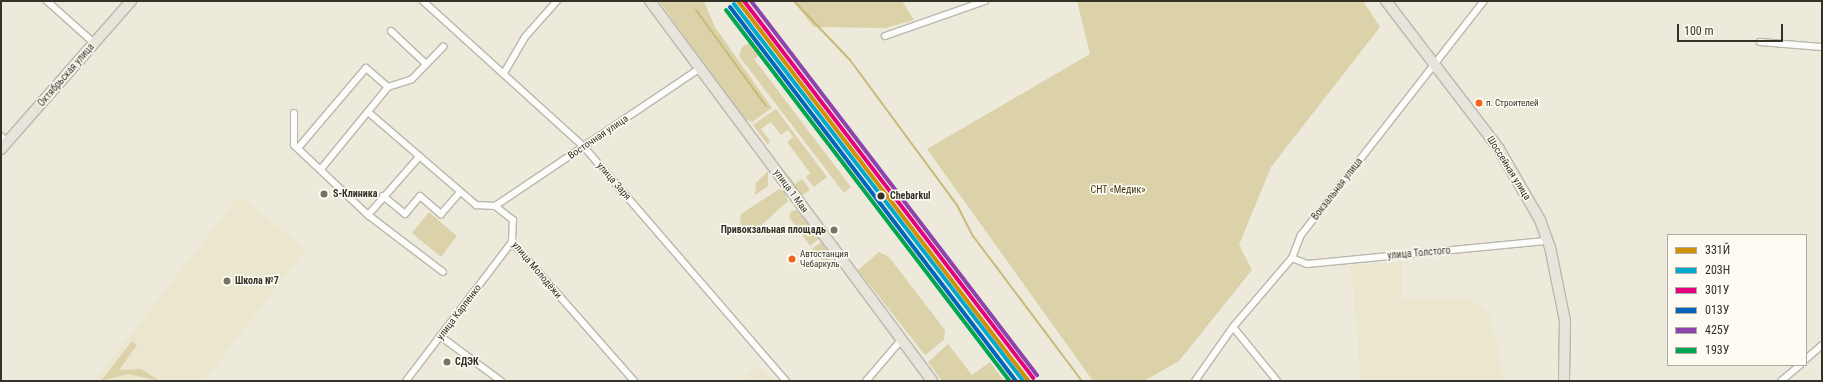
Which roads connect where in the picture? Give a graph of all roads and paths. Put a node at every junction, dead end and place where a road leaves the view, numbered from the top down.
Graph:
1 (47, 1) edge
2 (131, 1) edge
3 (423, 1) edge
4 (557, 1) edge
5 (650, 1) edge
6 (985, 1) edge
7 (1386, 1) edge
8 (1484, 1) edge
9 (391, 31) dead end
10 (885, 36) dead end
11 (1760, 42) dead end
12 (94, 43) junction
13 (443, 47) dead end
14 (1822, 47) edge
15 (426, 64) junction
16 (1434, 64) junction
17 (700, 68) junction
18 (504, 73) junction
19 (388, 87) junction
20 (368, 112) junction
21 (294, 113) dead end
22 (3, 142) edge
23 (584, 147) junction
24 (298, 148) junction
25 (419, 157) junction
26 (320, 169) junction
27 (460, 192) junction
28 (383, 196) junction
29 (495, 206) junction
30 (368, 215) junction
31 (1548, 241) junction
32 (512, 242) junction
33 (1292, 258) junction
34 (443, 272) dead end
35 (1233, 327) junction
36 (440, 336) junction
37 (902, 339) junction
38 (1822, 345) edge
39 (1807, 358) edge
40 (1799, 366) edge
41 (406, 381) edge
42 (501, 381) edge
43 (634, 381) edge
44 (786, 381) edge
45 (866, 381) edge
46 (932, 381) edge
47 (1195, 381) edge
48 (1277, 381) edge
49 (1564, 381) edge
50 (1781, 381) edge

1 - 12 street
2 - 12 main road, Октябрьская улица
3 - 18 street, улица Заря
4 - 18 street
5 - 17 main road, улица 1 Мая
6 - 10 street
7 - 16 main road, Шоссейная улица
8 - 16 street, Вокзальная улица
9 - 15 street
11 - 14 street
12 - 22 main road, Октябрьская улица
13 - 15 street
15 - 19 street
16 - 31 main road, Шоссейная улица
16 - 33 street, Вокзальная улица
17 - 23 street, Восточная улица
17 - 37 main road, улица 1 Мая
18 - 23 street, улица Заря
19 - 20 street
19 - 24 street
20 - 25 street
20 - 26 street
21 - 24 street
23 - 29 street, Восточная улица
23 - 44 street, улица Заря
24 - 26 street
25 - 27 street
25 - 28 street
26 - 30 street
27 - 28 street
27 - 29 street
28 - 30 street
29 - 32 street, улица Молодёжи
30 - 34 street
31 - 33 street, улица Толстого
31 - 49 main road, Шоссейная улица
32 - 36 street, улица Карпенко
32 - 43 street, улица Молодёжи
33 - 35 street, Вокзальная улица
35 - 47 street, Вокзальная улица
35 - 48 street
36 - 41 street, улица Карпенко
36 - 42 street
37 - 45 street
37 - 46 main road, улица 1 Мая
38 - 39 street
40 - 50 street

